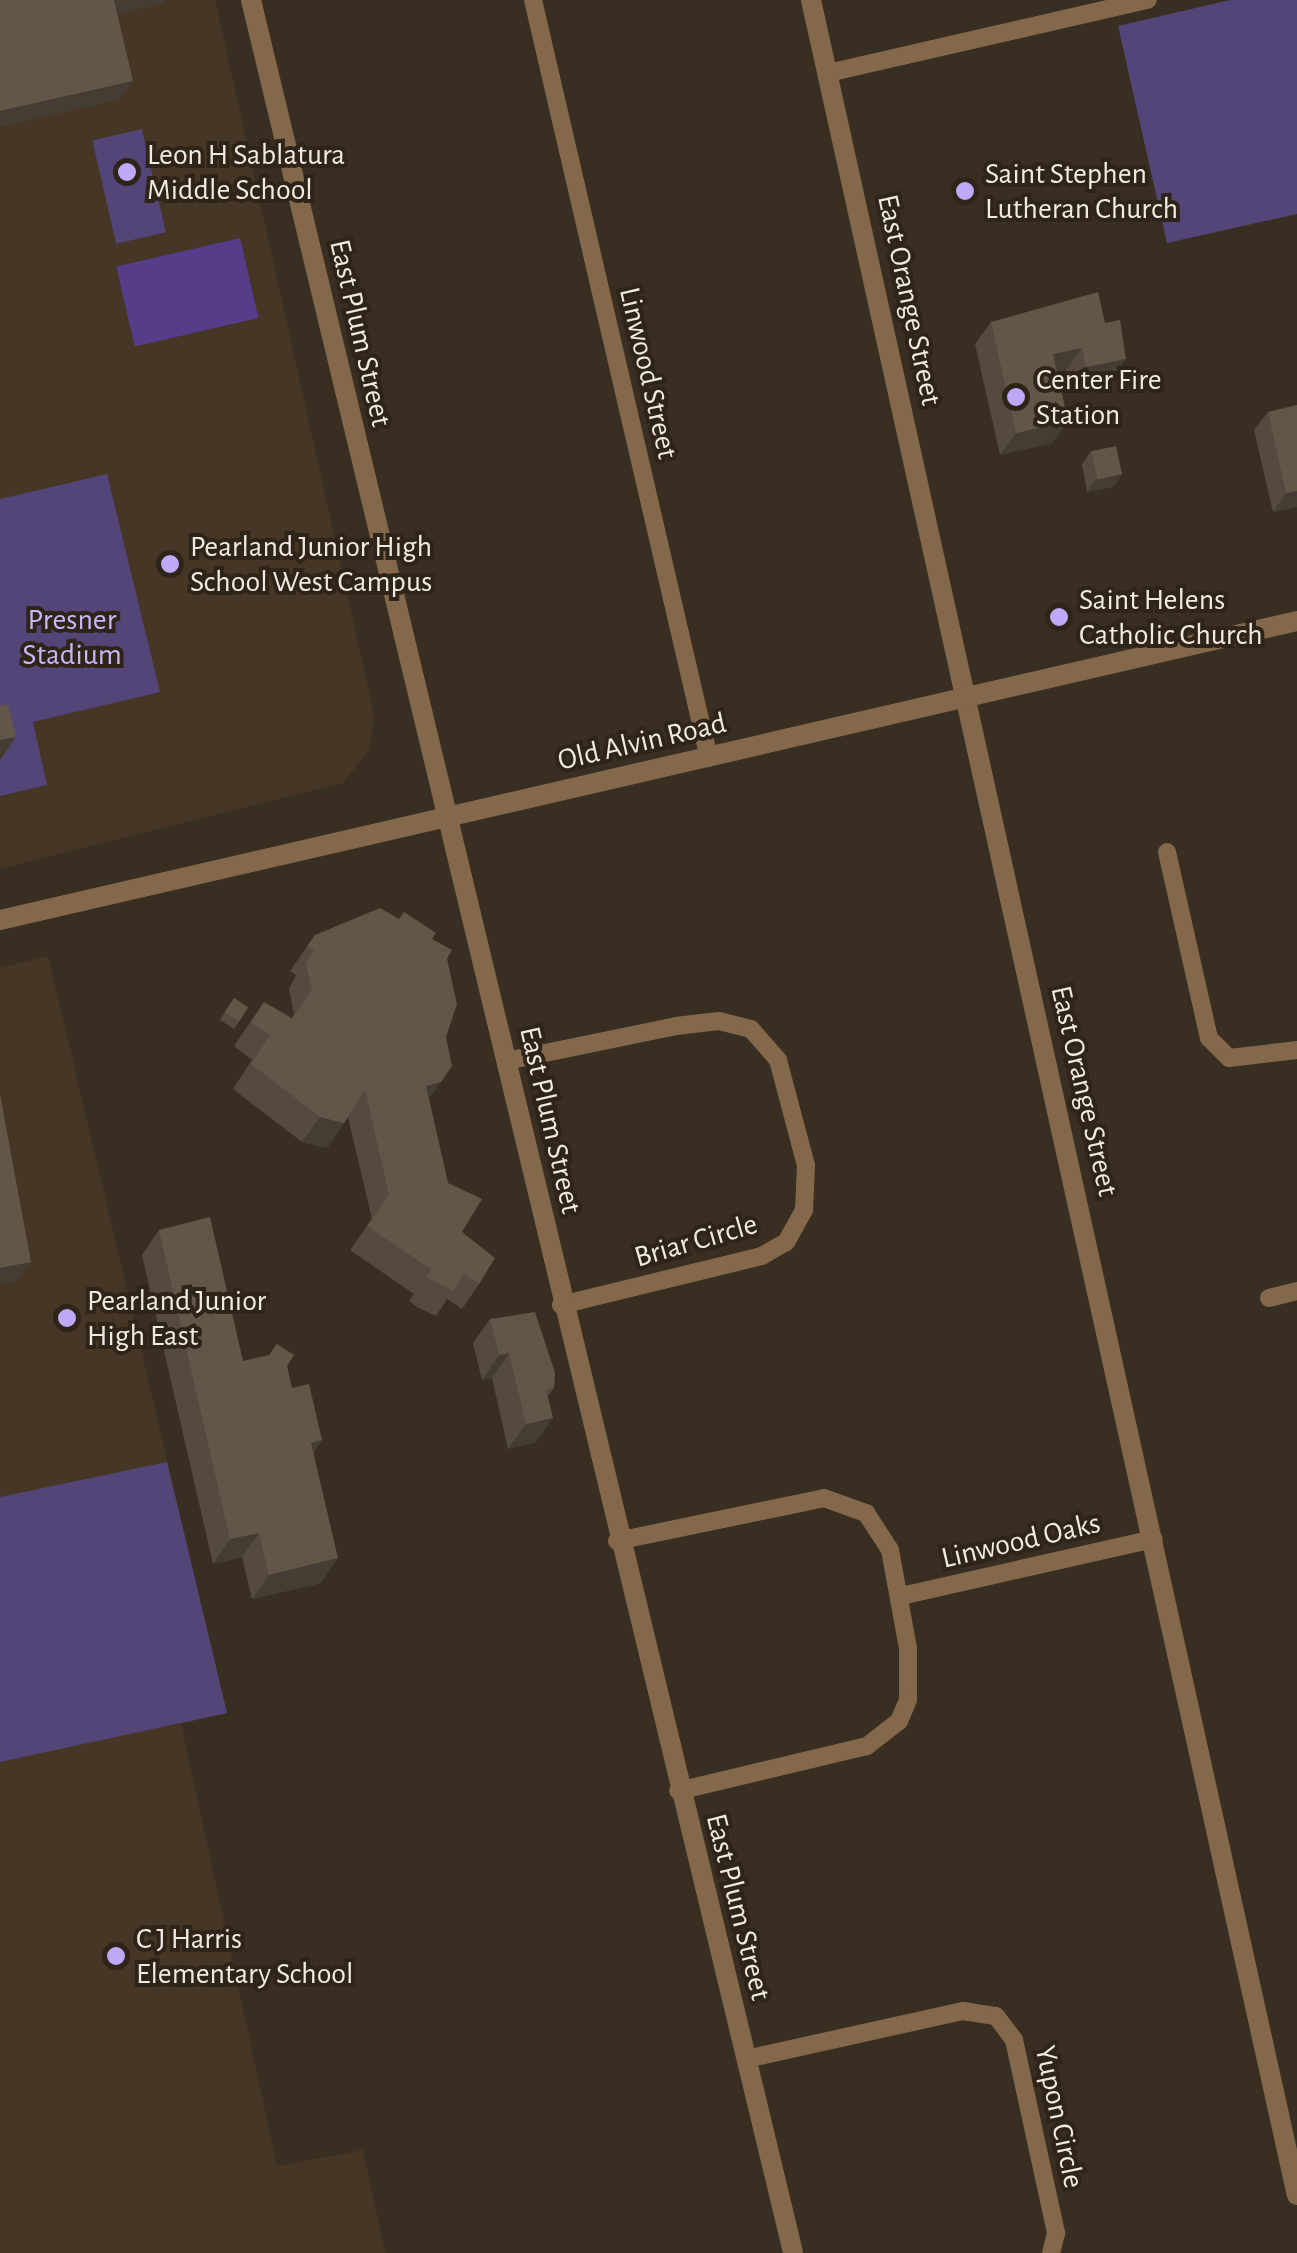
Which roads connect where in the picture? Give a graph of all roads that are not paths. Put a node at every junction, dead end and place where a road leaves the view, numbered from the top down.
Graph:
1 (250, 0) edge
2 (534, 0) edge
3 (811, 0) edge
4 (1148, 0) edge
5 (828, 73) junction
6 (1297, 620) edge
7 (966, 699) junction
8 (709, 758) junction
9 (446, 819) junction
10 (1167, 852) dead end
11 (0, 920) edge
12 (1297, 1050) edge
13 (506, 1062) junction
14 (1297, 1291) edge
15 (1269, 1298) dead end
16 (561, 1305) junction
17 (1154, 1539) junction
18 (617, 1541) junction
19 (901, 1596) junction
20 (678, 1791) junction
21 (746, 2059) junction
22 (1297, 2195) edge
23 (793, 2253) edge
24 (1052, 2253) edge

1 - 9 street, East Plum Street
2 - 8 street, Linwood Street
3 - 5 street, East Orange Street
4 - 5 street
5 - 7 street, East Orange Street
6 - 7 street, Old Alvin Road
7 - 8 street, Old Alvin Road
7 - 17 street, East Orange Street
8 - 9 street, Old Alvin Road
9 - 11 street, Old Alvin Road
9 - 13 street, East Plum Street
10 - 12 street
13 - 16 street, East Plum Street
13 - 16 street, Briar Circle
14 - 15 street
16 - 18 street, East Plum Street
17 - 19 street, Linwood Oaks
17 - 22 street, East Orange Street
18 - 19 street
18 - 20 street, East Plum Street
19 - 20 street
20 - 21 street, East Plum Street
21 - 23 street, East Plum Street
21 - 24 street, Yupon Circle

